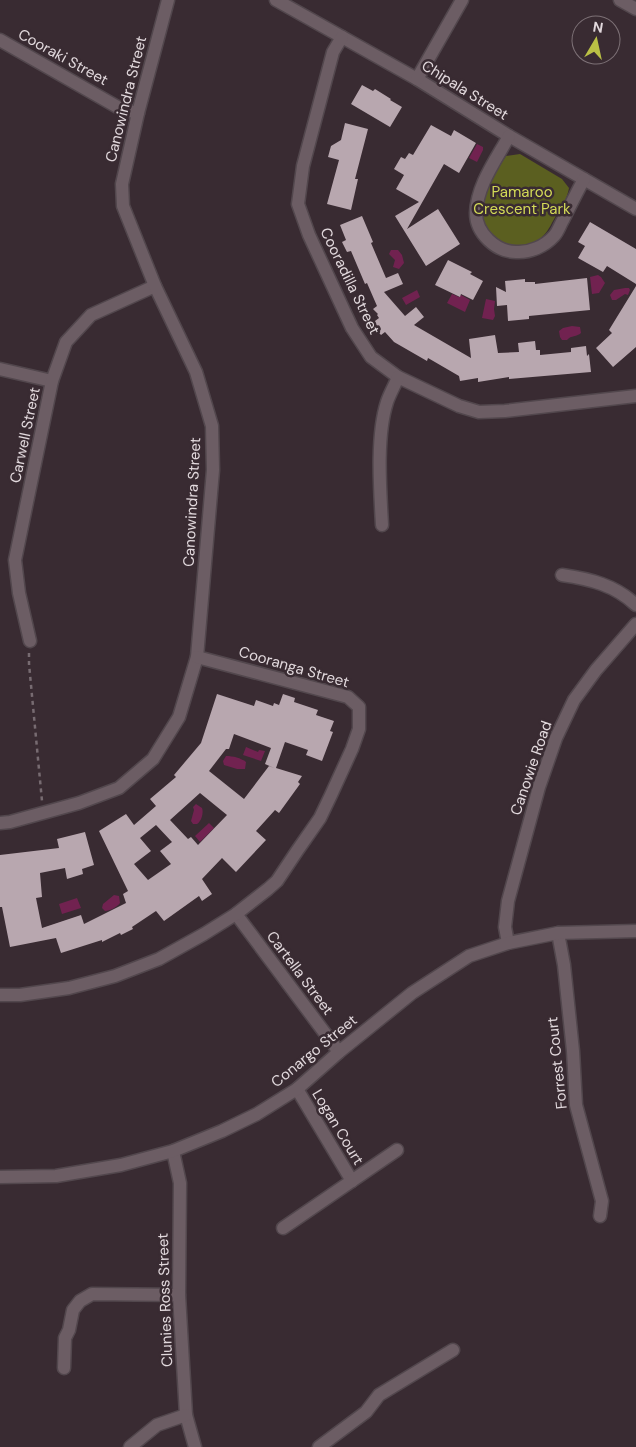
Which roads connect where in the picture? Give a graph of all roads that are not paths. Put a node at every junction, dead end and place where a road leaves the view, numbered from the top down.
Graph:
1 (168, 0) edge
2 (276, 0) edge
3 (462, 0) edge
4 (620, 0) edge
5 (636, 9) edge
6 (342, 37) junction
7 (0, 41) edge
8 (417, 79) junction
9 (138, 114) junction
10 (509, 136) junction
11 (584, 179) junction
12 (636, 209) edge
13 (155, 286) junction
14 (0, 370) edge
15 (398, 377) junction
16 (52, 381) junction
17 (636, 396) edge
18 (382, 525) dead end
19 (562, 575) dead end
20 (636, 605) edge
21 (636, 624) edge
22 (30, 641) road end
23 (197, 657) junction
24 (0, 823) edge
25 (236, 914) junction
26 (636, 931) edge
27 (558, 933) junction
28 (508, 943) junction
29 (0, 995) edge
30 (339, 1052) junction
31 (297, 1089) junction
32 (397, 1150) dead end
33 (173, 1151) junction
34 (0, 1177) edge
35 (352, 1181) junction
36 (600, 1216) dead end
37 (283, 1228) dead end
38 (179, 1295) junction
39 (453, 1350) dead end
40 (64, 1368) dead end
41 (186, 1415) junction
42 (130, 1447) edge
43 (195, 1447) edge
44 (319, 1447) edge

1 - 9 street, Canowindra Street
2 - 6 street, Chipala Street
3 - 8 street
4 - 5 street
6 - 8 street, Chipala Street
6 - 15 street, Cooradilla Street
7 - 9 street, Cooraki Street
8 - 10 street, Chipala Street
9 - 13 street, Canowindra Street
10 - 11 street, Chipala Street
10 - 11 street
11 - 12 street, Chipala Street
13 - 16 street, Carwell Street
13 - 23 street, Canowindra Street
14 - 16 street
15 - 17 street, Cooradilla Street
15 - 18 street
16 - 22 street, Carwell Street
19 - 20 street
21 - 28 street, Canowie Road
23 - 24 street, Canowindra Street
23 - 25 street, Cooranga Street
25 - 29 street, Cooranga Street
25 - 30 street, Cartella Street
26 - 27 street, Conargo Street
27 - 28 street, Conargo Street
27 - 36 street, Forrest Court
28 - 30 street, Conargo Street
30 - 31 street, Conargo Street
31 - 33 street, Conargo Street
31 - 35 street, Logan Court
32 - 35 street, Logan Court
33 - 34 street, Conargo Street
33 - 38 street, Clunies Ross Street
35 - 37 street, Logan Court
38 - 40 street
38 - 41 street, Clunies Ross Street
39 - 44 street
41 - 42 street
41 - 43 street, Clunies Ross Street

